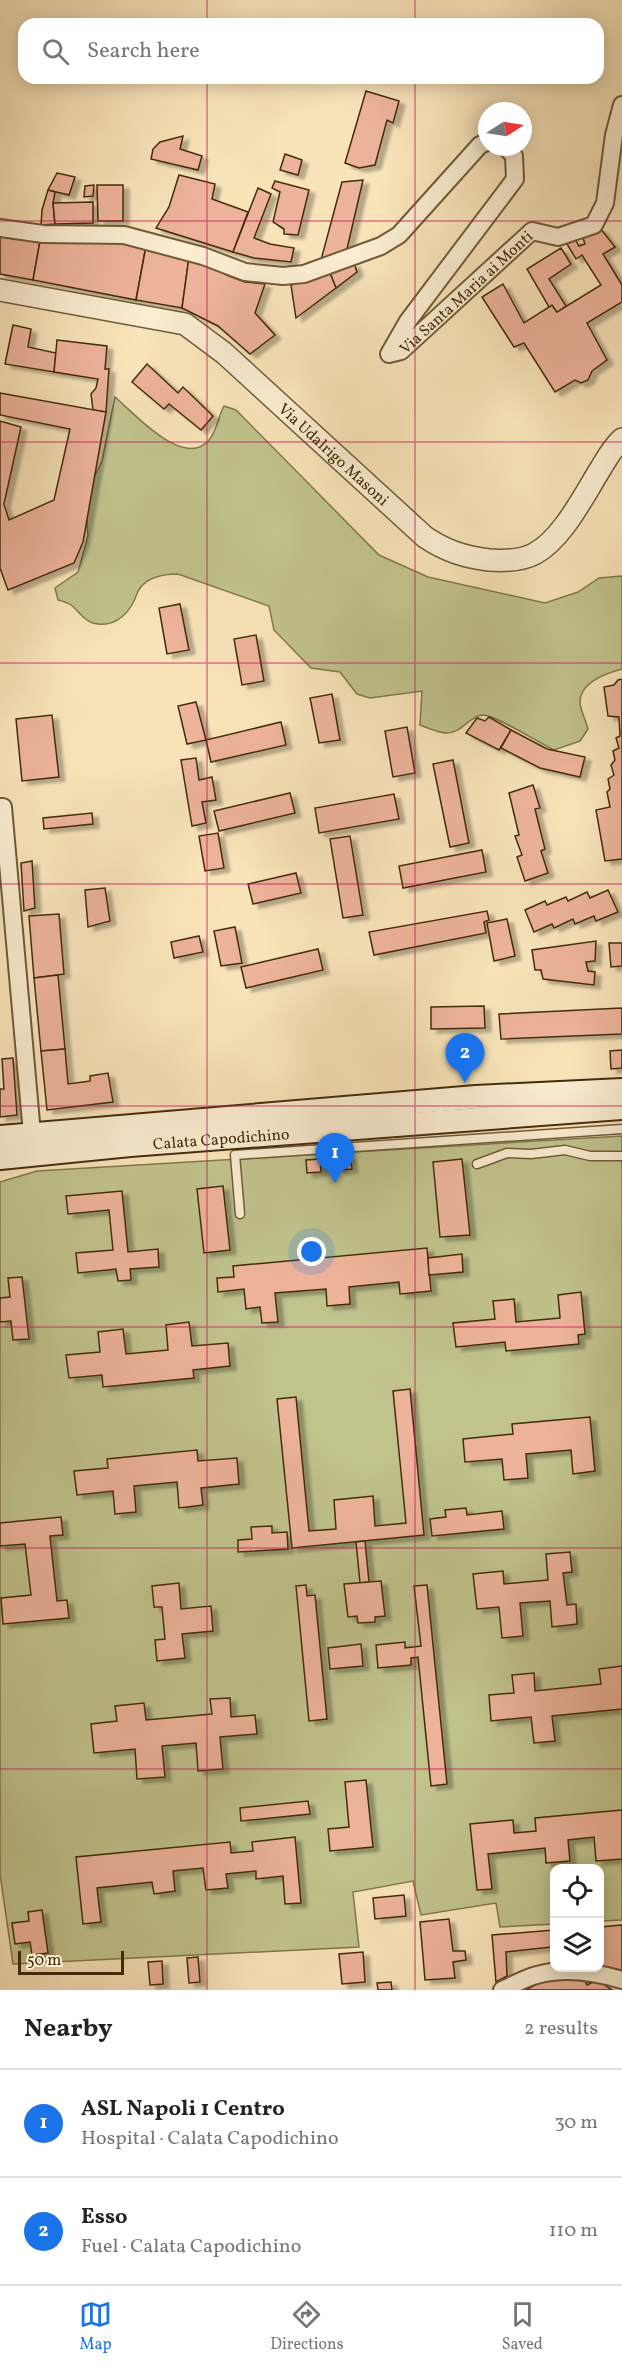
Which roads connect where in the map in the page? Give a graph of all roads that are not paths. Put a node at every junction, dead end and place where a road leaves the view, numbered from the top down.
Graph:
1 (622, 105) edge
2 (478, 147) edge
3 (514, 156) edge
4 (0, 228) edge
5 (0, 290) edge
6 (622, 439) edge
7 (0, 807) edge
8 (622, 1090) edge
9 (622, 1108) edge
10 (622, 1128) edge
11 (32, 1134) junction
12 (0, 1137) edge
13 (622, 1156) edge
14 (0, 1158) edge
15 (477, 1164) dead end
16 (240, 1214) dead end
17 (622, 1980) edge
18 (502, 1990) edge

1 - 3 street, Via Santa Maria ai Monti
2 - 4 street
5 - 6 street, Via Udalrigo Masoni
7 - 11 street
8 - 11 main road, Calata Capodichino
9 - 14 main road, Calata Capodichino
10 - 16 lane
11 - 12 main road, Calata Capodichino
13 - 15 lane
17 - 18 street

